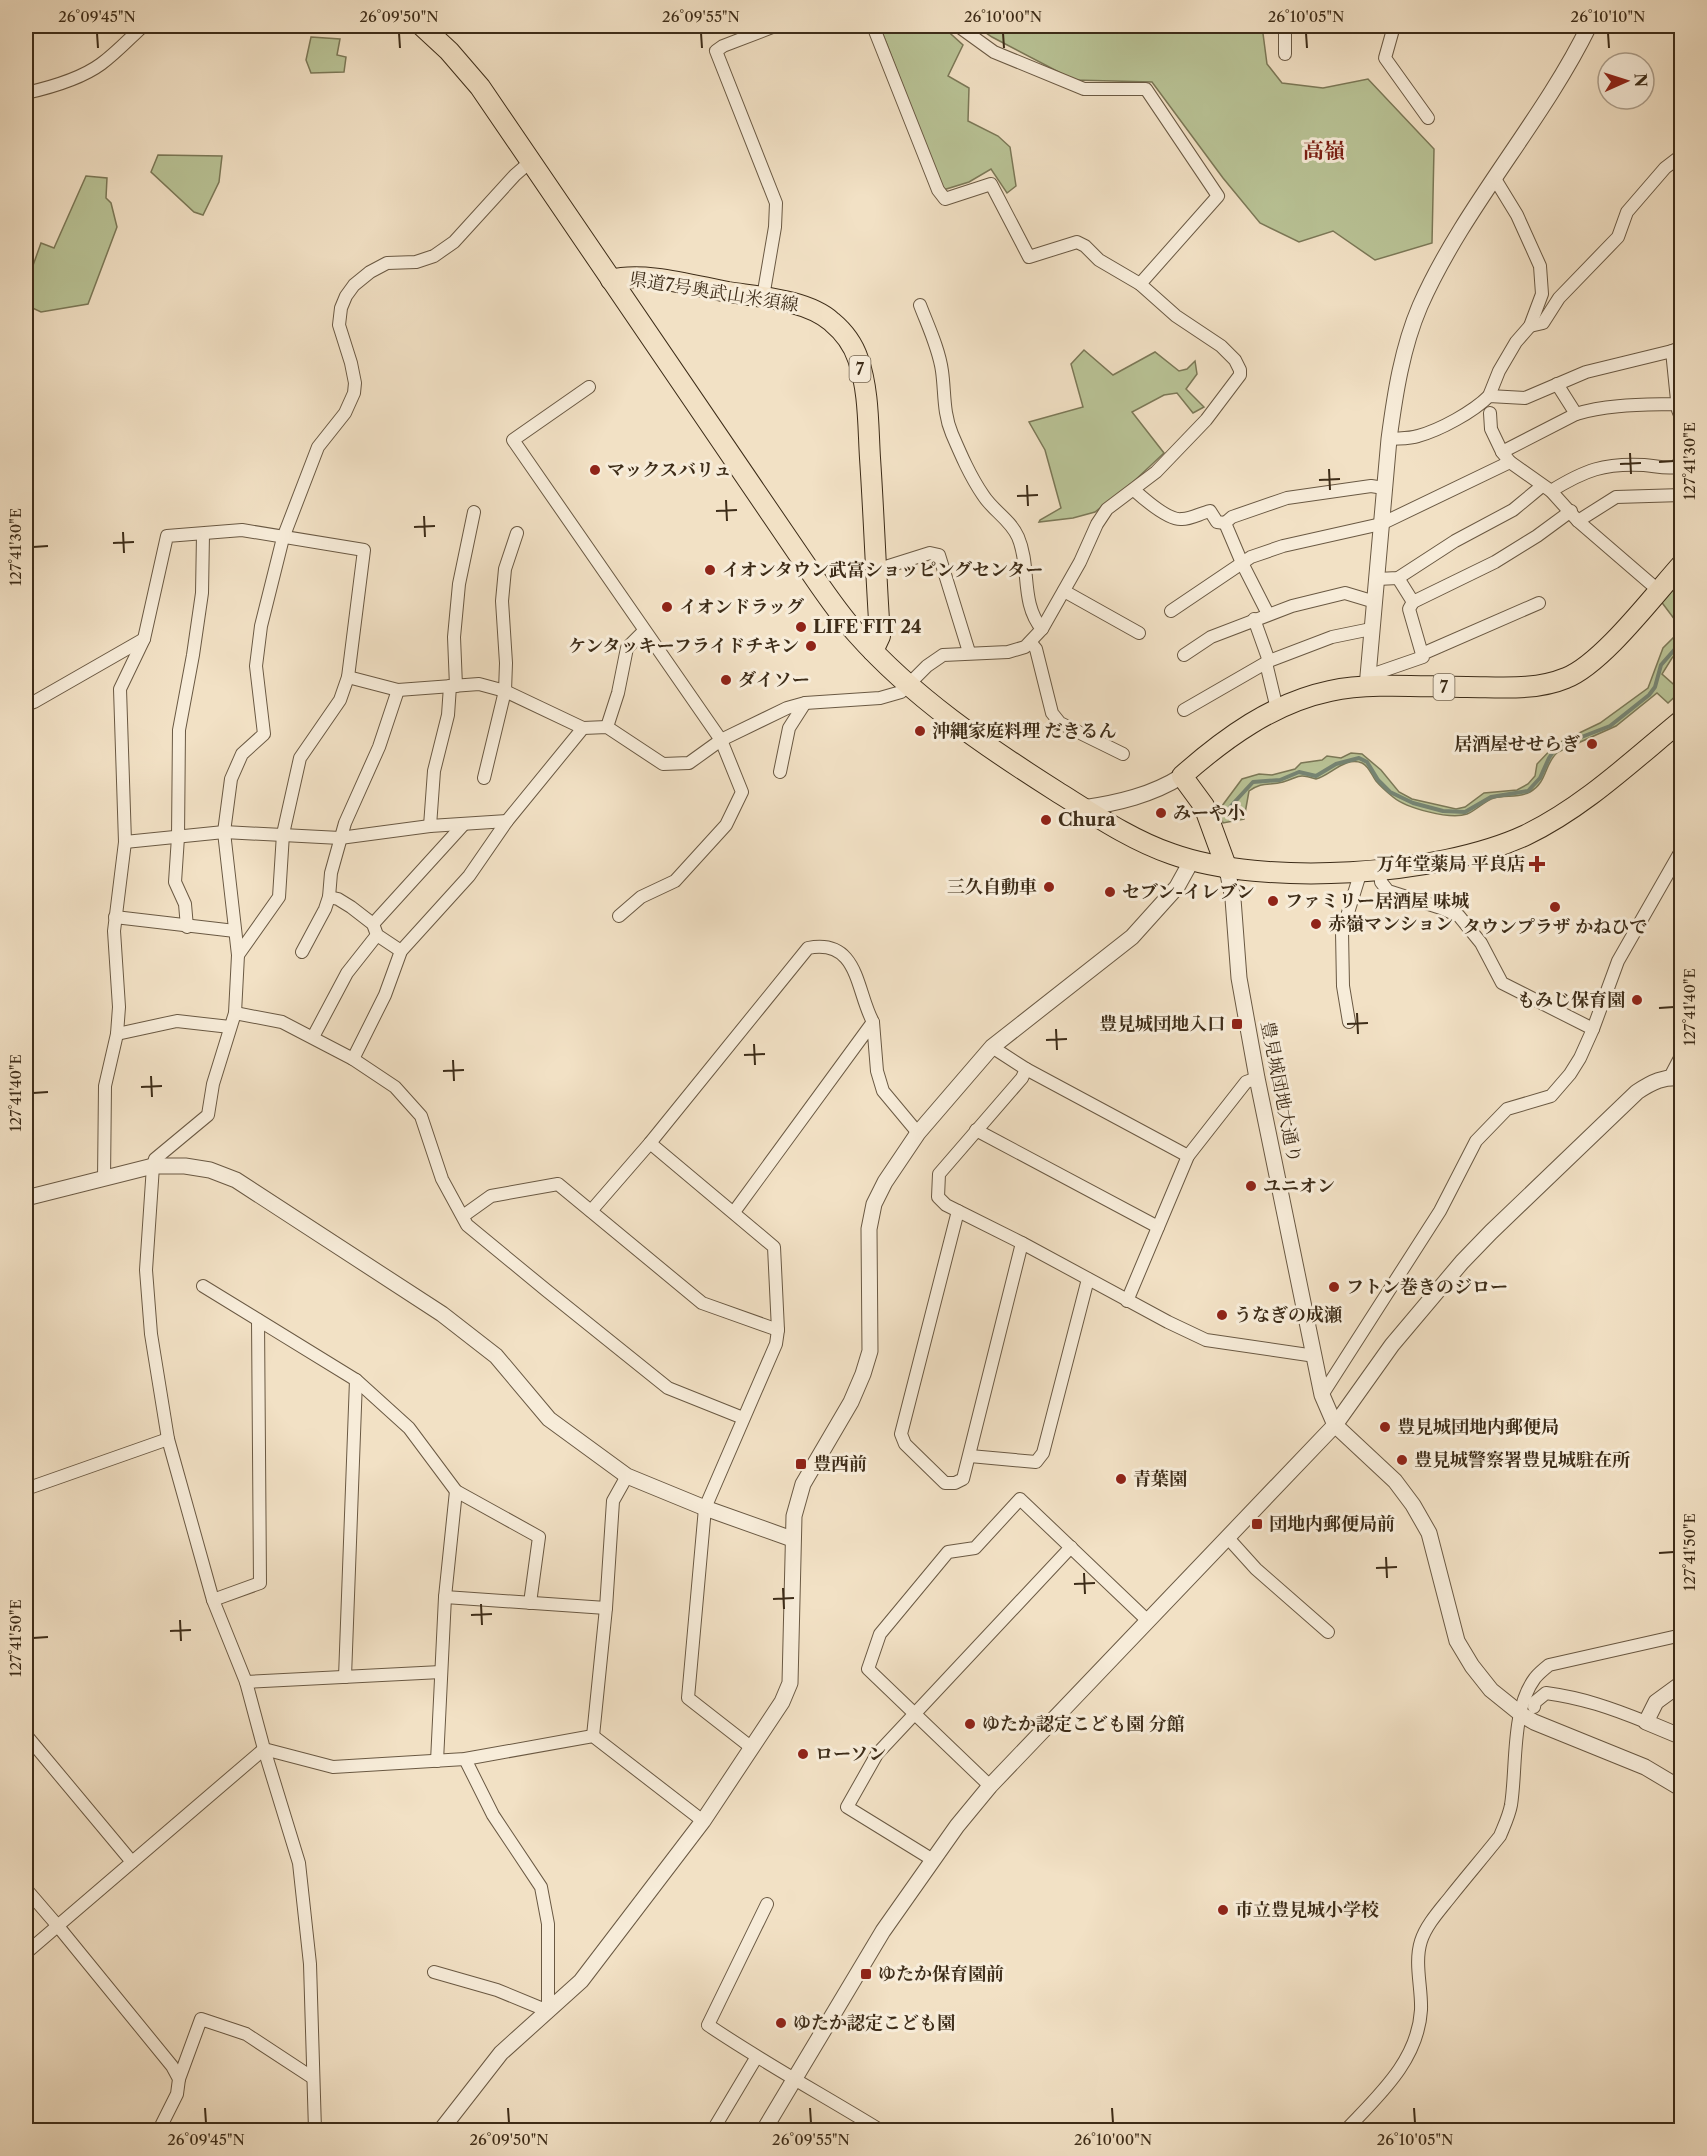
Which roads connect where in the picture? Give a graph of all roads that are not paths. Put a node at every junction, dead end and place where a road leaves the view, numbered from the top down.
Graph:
1 (142, 26) edge
2 (423, 26) edge
3 (775, 26) edge
4 (873, 26) edge
5 (958, 26) edge
6 (1285, 26) edge
7 (1394, 26) edge
8 (1589, 26) edge
9 (1285, 54) dead end
10 (26, 93) edge
11 (1428, 118) dead end
12 (1682, 155) edge
13 (530, 162) junction
14 (1495, 179) junction
15 (612, 280) junction
16 (1140, 284) junction
17 (763, 297) junction
18 (920, 305) dead end
19 (1530, 326) junction
20 (1677, 349) edge
21 (1557, 384) junction
22 (590, 387) dead end
23 (1489, 396) junction
24 (1677, 404) junction
25 (1490, 413) dead end
26 (1576, 414) junction
27 (1682, 420) edge
28 (1389, 439) junction
29 (1682, 456) edge
30 (1506, 457) junction
31 (1384, 488) junction
32 (1547, 488) junction
33 (1134, 490) junction
34 (1682, 495) edge
35 (474, 512) dead end
36 (1575, 516) junction
37 (1225, 523) junction
38 (1381, 524) junction
39 (517, 533) dead end
40 (203, 534) junction
41 (283, 538) junction
42 (1242, 563) junction
43 (1680, 569) edge
44 (876, 570) junction
45 (1398, 578) junction
46 (1377, 579) junction
47 (1658, 590) junction
48 (1064, 591) junction
49 (1375, 602) junction
50 (1413, 602) junction
51 (1539, 603) dead end
52 (1171, 611) dead end
53 (1268, 614) junction
54 (1254, 619) junction
55 (1042, 629) junction
56 (1371, 629) junction
57 (644, 631) junction
58 (1139, 633) dead end
59 (144, 639) junction
60 (1031, 643) junction
61 (873, 651) junction
62 (969, 652) junction
63 (1422, 654) junction
64 (1184, 655) dead end
65 (1268, 662) junction
66 (348, 677) junction
67 (1367, 682) junction
68 (908, 685) junction
69 (453, 686) junction
70 (398, 690) junction
71 (505, 692) junction
72 (805, 703) junction
73 (26, 705) edge
74 (1277, 709) junction
75 (1184, 710) dead end
76 (1682, 720) edge
77 (607, 727) junction
78 (583, 728) junction
79 (721, 740) junction
80 (1123, 754) dead end
81 (780, 772) dead end
82 (1182, 776) junction
83 (484, 778) dead end
84 (1083, 808) junction
85 (507, 821) junction
86 (464, 824) junction
87 (430, 826) junction
88 (224, 832) junction
89 (283, 834) junction
90 (178, 837) junction
91 (340, 838) junction
92 (125, 842) junction
93 (1682, 849) edge
94 (1192, 860) junction
95 (1227, 869) junction
96 (1370, 870) junction
97 (329, 897) junction
98 (619, 916) dead end
99 (115, 917) junction
100 (187, 927) junction
101 (375, 930) junction
102 (235, 932) junction
103 (401, 951) junction
104 (302, 952) dead end
105 (238, 955) junction
106 (235, 1013) junction
107 (873, 1022) junction
108 (1348, 1022) dead end
109 (230, 1027) junction
110 (1593, 1029) junction
111 (117, 1034) junction
112 (313, 1037) junction
113 (992, 1047) junction
114 (1682, 1054) edge
115 (353, 1059) junction
116 (1026, 1069) junction
117 (1676, 1077) edge
118 (1257, 1078) junction
119 (976, 1130) junction
120 (918, 1133) junction
121 (650, 1143) junction
122 (1188, 1156) junction
123 (153, 1166) junction
124 (104, 1179) junction
125 (26, 1198) edge
126 (958, 1211) junction
127 (591, 1212) junction
128 (734, 1212) junction
129 (463, 1216) junction
130 (1158, 1227) junction
131 (1022, 1243) junction
132 (1088, 1279) junction
133 (203, 1286) dead end
134 (1127, 1301) junction
135 (258, 1320) junction
136 (778, 1330) junction
137 (1315, 1356) junction
138 (356, 1380) junction
139 (1322, 1395) junction
140 (743, 1418) junction
141 (1335, 1425) junction
142 (168, 1439) junction
143 (970, 1456) junction
144 (627, 1476) junction
145 (26, 1489) edge
146 (456, 1491) junction
147 (705, 1508) junction
148 (1228, 1538) junction
149 (792, 1539) junction
150 (1071, 1547) junction
151 (445, 1597) junction
152 (213, 1600) junction
153 (530, 1603) junction
154 (606, 1608) junction
155 (1148, 1621) junction
156 (1329, 1632) dead end
157 (1682, 1635) edge
158 (441, 1672) junction
159 (345, 1677) junction
160 (246, 1682) junction
161 (1682, 1683) edge
162 (1528, 1711) junction
163 (915, 1714) junction
164 (1646, 1722) junction
165 (26, 1735) edge
166 (593, 1736) junction
167 (1682, 1737) edge
168 (752, 1748) junction
169 (264, 1749) junction
170 (465, 1759) junction
171 (437, 1761) junction
172 (990, 1786) junction
173 (1682, 1789) edge
174 (703, 1821) junction
175 (933, 1860) junction
176 (132, 1862) junction
177 (26, 1889) edge
178 (767, 1904) dead end
179 (57, 1925) junction
180 (26, 1953) edge
181 (434, 1972) dead end
182 (548, 2011) junction
183 (756, 2058) junction
184 (313, 2078) junction
185 (179, 2079) junction
186 (795, 2080) junction
187 (159, 2130) edge
188 (315, 2130) edge
189 (441, 2130) edge
190 (713, 2130) edge
191 (764, 2130) edge
192 (880, 2130) edge
193 (1346, 2130) edge

1 - 10 street
2 - 13 main road, 県道7号奥武山米須線
3 - 17 street
4 - 16 street
5 - 16 street
6 - 9 street
7 - 11 street
8 - 14 street
12 - 19 street
13 - 15 main road, 県道7号奥武山米須線
13 - 41 street
14 - 19 street
14 - 28 street
15 - 17 main road, 県道7号奥武山米須線 / 7
15 - 61 main road, 県道7号奥武山米須線
16 - 33 street
17 - 44 main road, 県道7号奥武山米須線 / 7
18 - 55 street
19 - 23 street
20 - 21 street
20 - 24 street
21 - 23 street
21 - 26 street
22 - 57 street
23 - 28 street
24 - 26 street
24 - 27 street
25 - 30 street
26 - 30 street
28 - 31 street
29 - 32 street
30 - 32 street
30 - 38 street
31 - 37 street
31 - 38 street
32 - 36 street
32 - 45 street
33 - 37 street
33 - 48 street
34 - 36 street
35 - 69 street
36 - 47 street
36 - 50 street
37 - 42 street
38 - 42 street
38 - 46 street
39 - 71 street
40 - 41 street
40 - 59 street
40 - 90 street
41 - 66 street
41 - 88 street
42 - 52 street
42 - 53 street
43 - 47 main road, 7
44 - 61 main road, 県道7号奥武山米須線 / 7
44 - 62 street
45 - 46 street
45 - 50 street
46 - 49 street
47 - 67 main road, 7
48 - 55 street
48 - 58 street
49 - 53 street
49 - 56 street
50 - 63 street
51 - 63 street
53 - 54 street
54 - 64 street
54 - 65 street
55 - 60 street
56 - 65 street
56 - 67 street
57 - 77 street
57 - 79 street
59 - 73 street
59 - 92 street
60 - 62 street
60 - 80 street
61 - 68 main road, 県道7号奥武山米須線
62 - 68 street
63 - 67 street
65 - 74 street
65 - 75 street
66 - 70 street
66 - 89 street
67 - 74 main road, 7
68 - 72 street
68 - 84 main road, 県道7号奥武山米須線
69 - 70 street
69 - 71 street
69 - 87 street
70 - 91 street
71 - 78 street
71 - 83 street
72 - 79 street
72 - 81 street
74 - 82 main road, 7
76 - 96 main road, 県道7号奥武山米須線
77 - 78 street
77 - 79 street
78 - 85 street
79 - 98 street
82 - 84 street
82 - 95 main road
84 - 94 main road, 県道7号奥武山米須線
85 - 86 street
85 - 103 street
86 - 87 street
86 - 101 street
87 - 91 street
88 - 89 street
88 - 90 street
88 - 102 street
89 - 91 street
89 - 105 street
90 - 92 street
90 - 100 street
91 - 97 street
92 - 99 street
93 - 110 street
94 - 95 main road, 県道7号奥武山米須線
94 - 113 street
95 - 96 main road, 県道7号奥武山米須線
95 - 118 street, 豊見城団地大通り
96 - 108 street
96 - 110 street
97 - 101 street
97 - 104 street
99 - 100 street
99 - 111 street
100 - 102 street
101 - 103 street
101 - 112 street
102 - 105 street
103 - 115 street
105 - 106 street
106 - 109 street
106 - 112 street
107 - 120 street
107 - 121 street
107 - 128 street
109 - 111 street
109 - 123 street
110 - 139 street
111 - 124 street
112 - 115 street
113 - 116 street
113 - 120 street
114 - 117 street
115 - 129 street
116 - 119 street
116 - 122 street
117 - 141 street
118 - 122 street
118 - 137 street, 豊見城団地大通り
119 - 126 street
119 - 130 street
120 - 149 street
121 - 127 street
121 - 128 street
122 - 130 street
123 - 124 street
123 - 142 street
123 - 144 street
124 - 125 street
126 - 131 street
126 - 143 street
127 - 129 street
127 - 136 street
128 - 136 street
129 - 140 street
130 - 134 street
131 - 132 street
131 - 143 street
132 - 134 street
132 - 143 street
133 - 135 street
134 - 137 street
135 - 138 street
135 - 152 street
136 - 140 street
137 - 139 street, 豊見城団地大通り
138 - 146 street
138 - 159 street
139 - 141 street, 豊見城団地大通り
140 - 147 street
141 - 148 street
141 - 162 street
142 - 145 street
142 - 152 street
144 - 147 street
144 - 154 street
146 - 151 street
146 - 153 street
147 - 149 street
147 - 168 street
148 - 155 street
148 - 156 street
149 - 168 street
150 - 155 street
150 - 163 street
150 - 163 street
151 - 153 street
151 - 158 street
152 - 160 street
153 - 154 street
154 - 166 street
155 - 172 street
157 - 162 street
158 - 159 street
158 - 171 street
159 - 160 street
160 - 169 street
161 - 164 street
162 - 164 street
162 - 173 street
162 - 193 street
163 - 172 street
163 - 175 street
164 - 167 street
165 - 176 street
166 - 170 street
166 - 174 street
168 - 174 street
169 - 171 street
169 - 176 street
169 - 184 street
170 - 171 street
170 - 182 street
172 - 175 street
174 - 182 street
175 - 186 street
176 - 179 street
177 - 179 street
178 - 183 street
179 - 180 street
179 - 185 street
181 - 182 street
182 - 189 street
183 - 186 street
183 - 190 street
184 - 185 street
184 - 188 street
185 - 187 street
186 - 191 street
186 - 192 street

